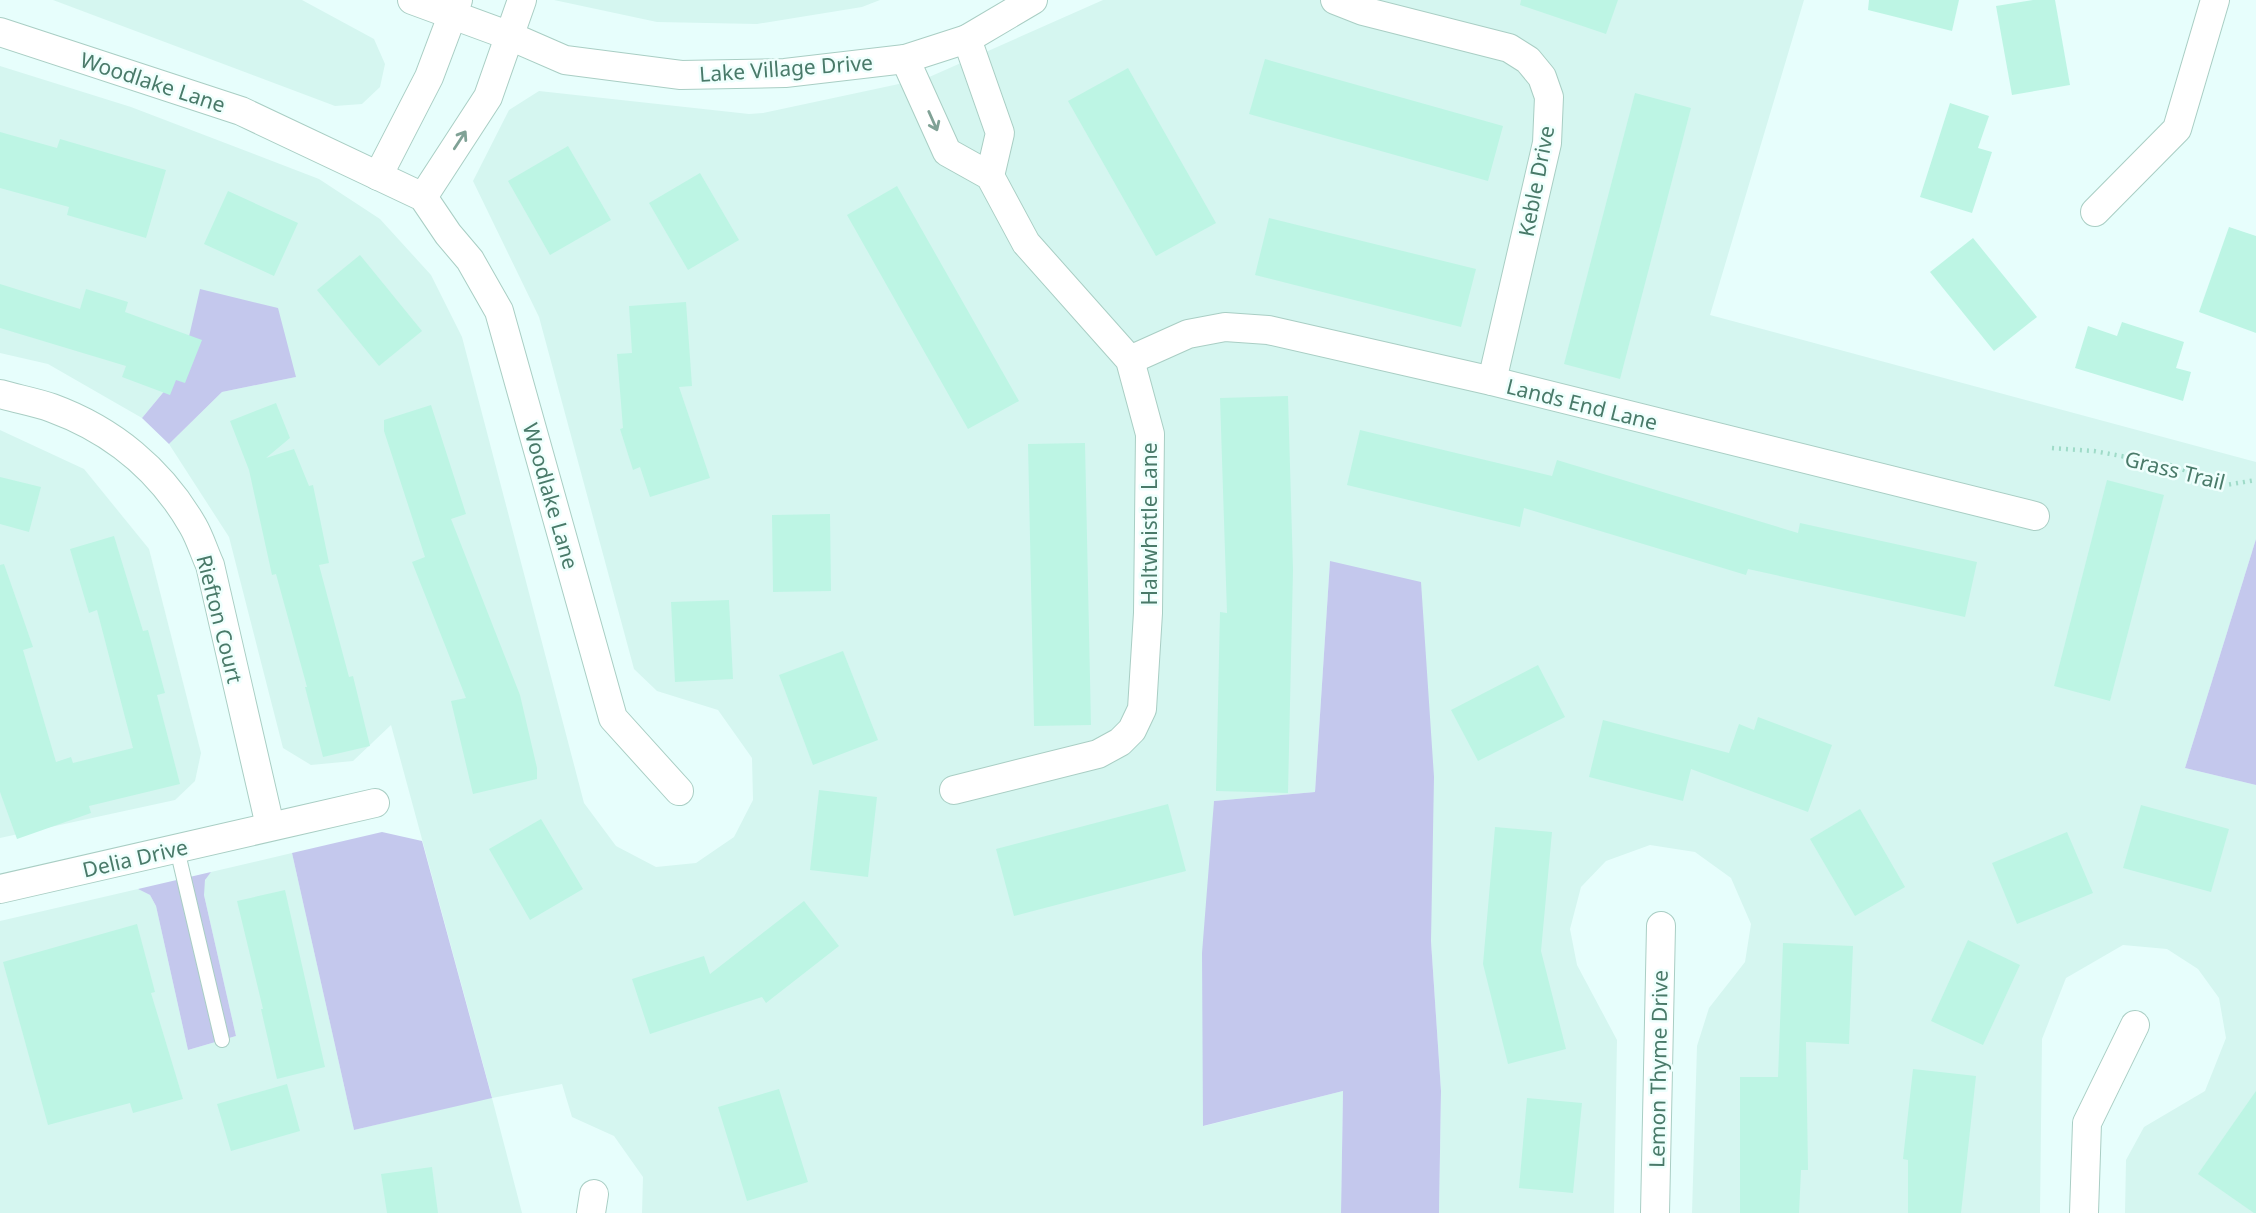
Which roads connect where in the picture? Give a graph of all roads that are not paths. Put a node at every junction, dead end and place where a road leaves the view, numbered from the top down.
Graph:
1 (412, 0) edge
2 (522, 0) edge
3 (1033, 0) edge
4 (1335, 0) edge
5 (2216, 0) edge
6 (455, 7) edge
7 (0, 32) edge
8 (510, 36) junction
9 (967, 39) junction
10 (905, 59) junction
11 (378, 176) junction
12 (990, 176) junction
13 (423, 197) junction
14 (2095, 212) dead end
15 (1130, 360) junction
16 (1492, 382) junction
17 (0, 394) edge
18 (2035, 516) dead end
19 (954, 790) dead end
20 (679, 791) dead end
21 (375, 803) dead end
22 (270, 826) junction
23 (177, 849) junction
24 (0, 889) edge
25 (1661, 926) dead end
26 (2135, 1025) dead end
27 (222, 1040) dead end
28 (1655, 1213) edge
29 (2084, 1213) edge

1 - 6 street, Lake Village Drive
2 - 8 street
3 - 9 street, Lake Village Drive
4 - 16 street, Keble Drive
5 - 14 street
6 - 8 street, Lake Village Drive
6 - 11 street
7 - 11 street, Woodlake Lane
8 - 10 street, Lake Village Drive
13 -> 8 street
9 - 10 street, Lake Village Drive
9 - 12 street
10 -> 12 street
11 - 13 street, Woodlake Lane
12 - 15 street, Haltwhistle Lane
13 - 20 street, Woodlake Lane
15 - 16 street, Lands End Lane
15 - 19 street, Haltwhistle Lane
16 - 18 street, Lands End Lane
17 - 22 street, Riefton Court
21 - 22 street, Delia Drive
22 - 23 street, Delia Drive
23 - 24 street, Delia Drive
23 - 27 lane
25 - 28 street, Lemon Thyme Drive
26 - 29 street

